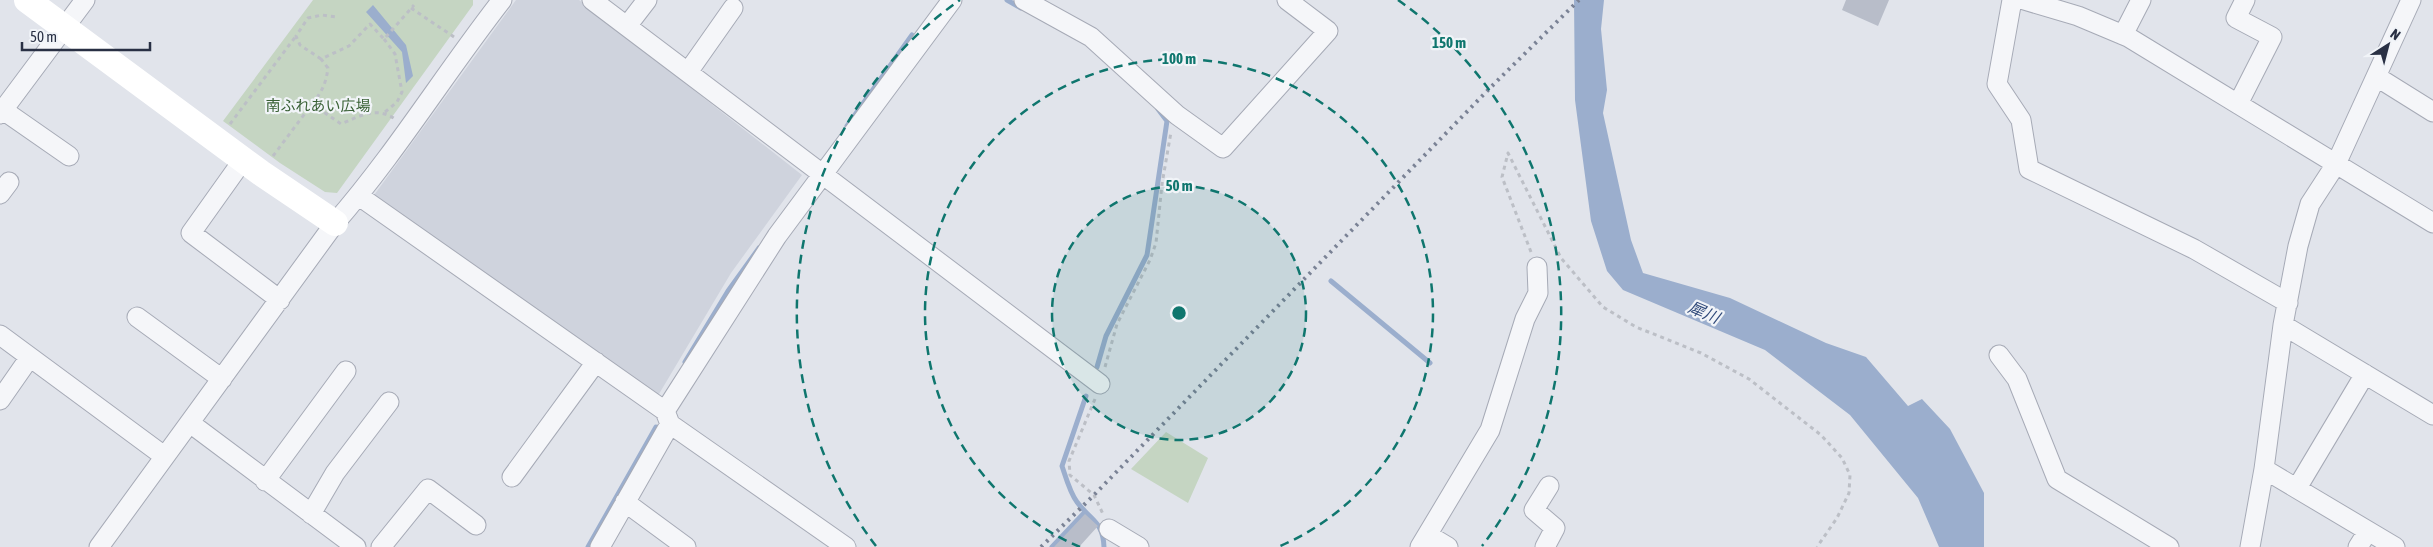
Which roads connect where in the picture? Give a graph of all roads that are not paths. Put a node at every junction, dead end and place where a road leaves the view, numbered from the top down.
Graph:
1 (26, 0) edge
2 (85, 0) edge
3 (502, 0) edge
4 (592, 0) edge
5 (646, 0) edge
6 (952, 0) edge
7 (1024, 0) edge
8 (1287, 0) edge
9 (2012, 0) edge
10 (2024, 0) edge
11 (2141, 0) edge
12 (2245, 0) edge
13 (2411, 0) edge
14 (733, 8) dead end
15 (627, 26) junction
16 (65, 28) junction
17 (2123, 34) junction
18 (688, 72) junction
19 (2377, 78) junction
20 (2238, 104) junction
21 (1, 112) edge
22 (2433, 112) edge
23 (69, 156) dead end
24 (2336, 164) junction
25 (252, 166) junction
26 (821, 174) junction
27 (358, 196) junction
28 (335, 223) junction
29 (2433, 223) edge
30 (1537, 267) road end
31 (280, 300) junction
32 (2288, 303) junction
33 (137, 317) dead end
34 (2283, 325) junction
35 (0, 336) edge
36 (1999, 355) dead end
37 (30, 358) junction
38 (596, 362) junction
39 (346, 371) dead end
40 (2365, 374) junction
41 (222, 380) junction
42 (1100, 384) road end
43 (0, 400) edge
44 (389, 402) dead end
45 (2433, 415) edge
46 (667, 418) junction
47 (190, 423) junction
48 (164, 456) junction
49 (2264, 468) junction
50 (512, 477) dead end
51 (265, 481) junction
52 (1549, 486) dead end
53 (2297, 488) junction
54 (626, 502) junction
55 (311, 514) junction
56 (476, 525) dead end
57 (2368, 531) junction
58 (1110, 538) edge
59 (1424, 541) edge
60 (99, 547) edge
61 (356, 547) edge
62 (381, 547) edge
63 (600, 547) edge
64 (686, 547) edge
65 (846, 547) edge
66 (1139, 547) edge
67 (1448, 547) edge
68 (1545, 547) edge
69 (2168, 547) edge
70 (2250, 547) edge
71 (2358, 547) edge
72 (2395, 547) edge

1 - 16 street
2 - 16 street
3 - 27 street
4 - 15 street
5 - 15 street
6 - 26 street
7 - 8 street
9 - 32 street
10 - 17 street
11 - 17 street
12 - 20 street
13 - 19 street
14 - 18 street
15 - 18 street
16 - 21 street
16 - 25 street
17 - 20 street
18 - 26 street
19 - 22 street
19 - 24 street
20 - 24 street
21 - 23 street
24 - 29 street
24 - 32 street
25 - 28 street
25 - 31 street
26 - 42 street
26 - 46 street
27 - 28 street
27 - 38 street
28 - 31 street
30 - 59 street
31 - 41 street
32 - 34 street
33 - 41 street
34 - 40 street
34 - 49 street
35 - 37 street
36 - 69 street
37 - 43 street
37 - 48 street
38 - 46 street
38 - 50 street
39 - 51 street
40 - 45 street
40 - 53 street
41 - 47 street
44 - 55 street
46 - 54 street
46 - 65 street
47 - 48 street
47 - 51 street
48 - 60 street
49 - 53 street
49 - 70 street
51 - 55 street
52 - 68 street
53 - 57 street
54 - 63 street
54 - 64 street
55 - 61 street
56 - 62 street
57 - 71 street
57 - 72 street
58 - 66 street
59 - 67 street

